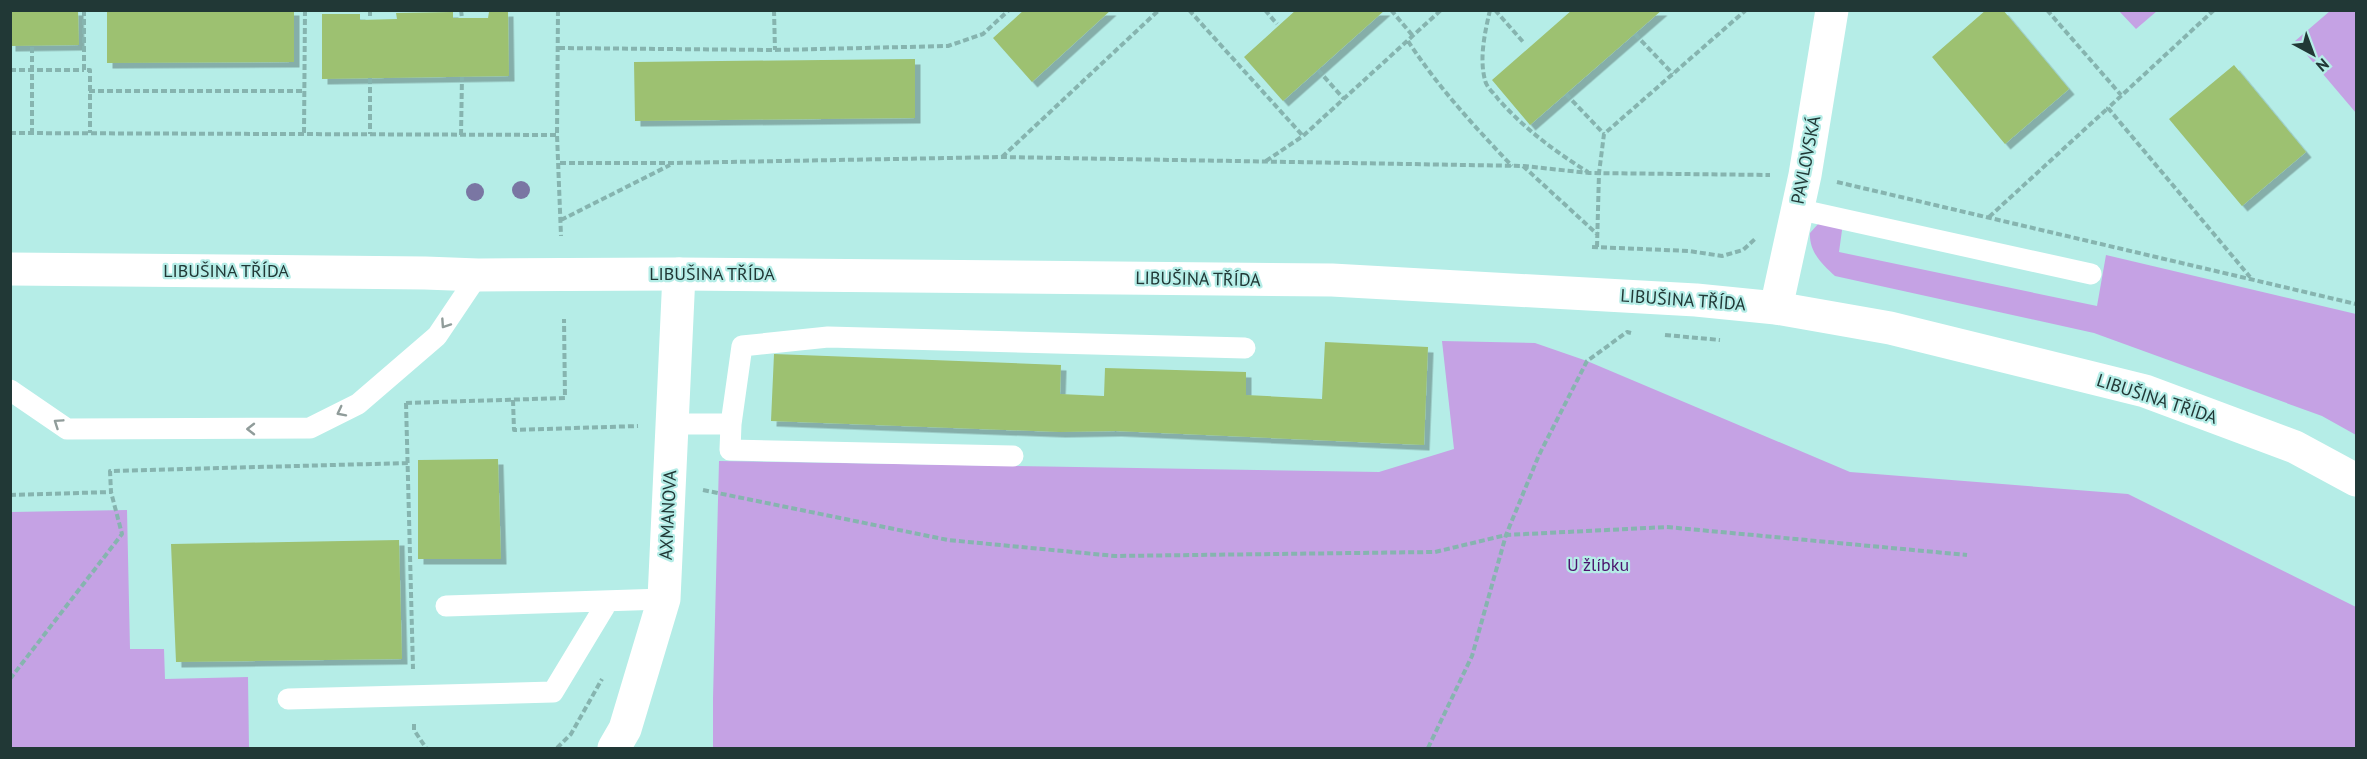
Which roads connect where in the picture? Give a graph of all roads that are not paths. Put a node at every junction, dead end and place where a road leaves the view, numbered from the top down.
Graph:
1 (1832, 10) edge
2 (1797, 209) junction
3 (10, 269) edge
4 (679, 274) junction
5 (2091, 274) dead end
6 (478, 275) junction
7 (1776, 308) junction
8 (1245, 348) dead end
9 (10, 390) edge
10 (672, 424) junction
11 (731, 424) junction
12 (1012, 456) dead end
13 (2356, 480) edge
14 (664, 599) junction
15 (608, 601) junction
16 (446, 606) dead end
17 (288, 699) dead end
18 (614, 748) edge

1 - 2 street, PAVLOVSKÁ
2 - 5 lane
2 - 7 street, PAVLOVSKÁ
3 - 6 street, LIBUŠINA TŘÍDA
4 - 6 street, LIBUŠINA TŘÍDA
4 - 7 street, LIBUŠINA TŘÍDA
4 - 10 street, AXMANOVA
6 -> 9 lane
7 - 13 street, LIBUŠINA TŘÍDA
8 - 11 lane
10 - 11 lane
10 - 14 street, AXMANOVA
11 - 12 lane
14 - 15 lane
14 - 18 street, AXMANOVA
15 - 16 lane
15 - 17 lane

